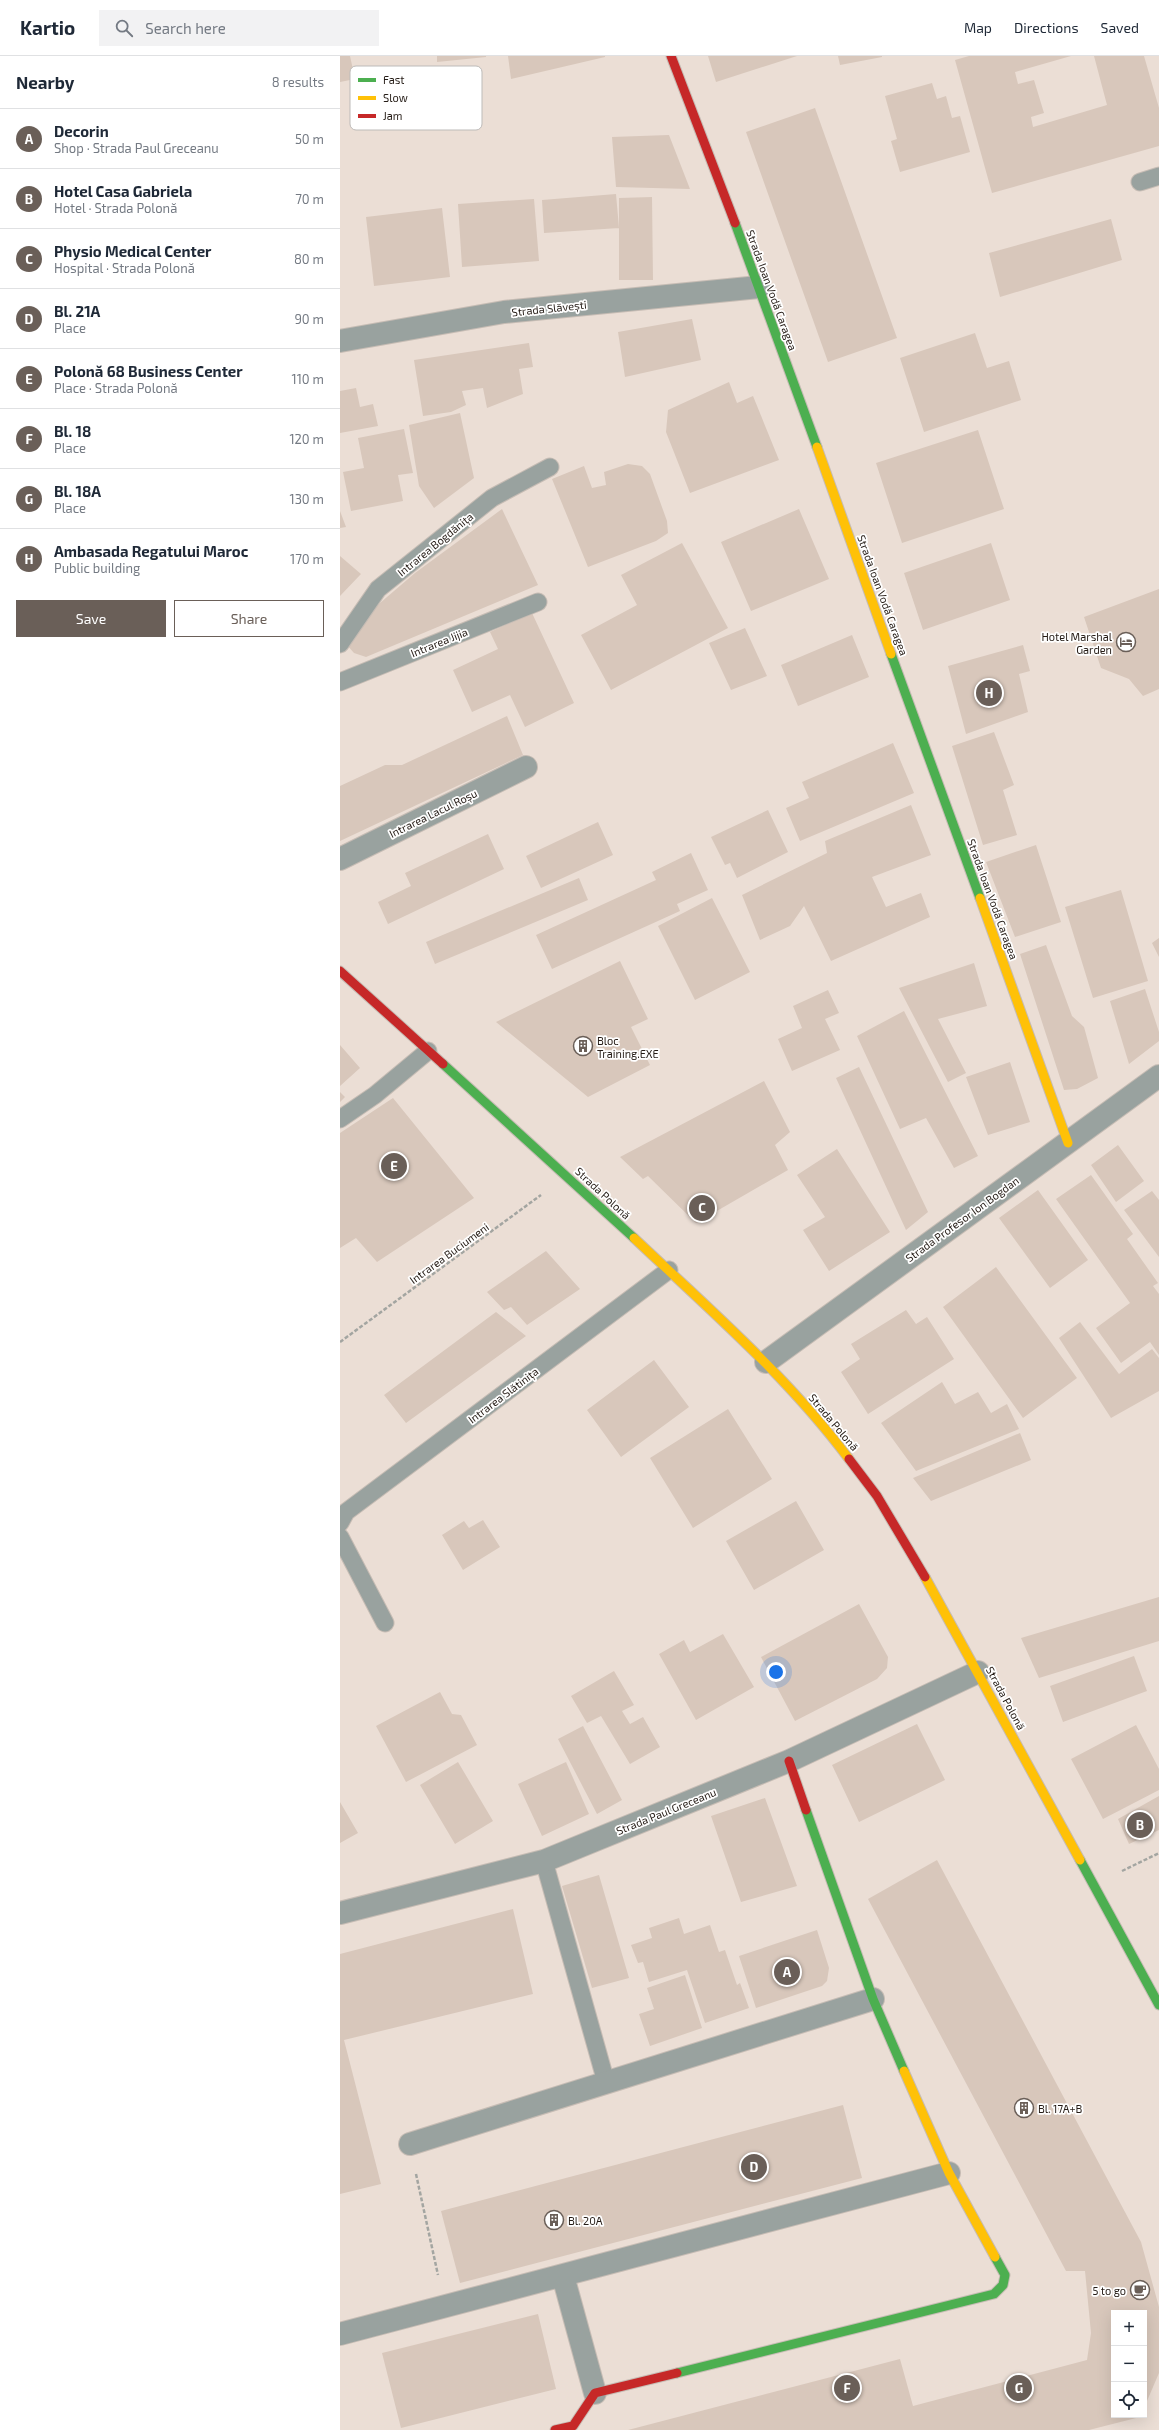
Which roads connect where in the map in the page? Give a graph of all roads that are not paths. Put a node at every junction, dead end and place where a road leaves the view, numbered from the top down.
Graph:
1 (671, 56) edge
2 (1159, 176) edge
3 (1140, 182) dead end
4 (759, 287) junction
5 (340, 341) edge
6 (550, 467) dead end
7 (538, 602) dead end
8 (340, 644) edge
9 (340, 682) edge
10 (526, 767) dead end
11 (340, 859) edge
12 (340, 972) edge
13 (428, 1051) junction
14 (1159, 1076) edge
15 (340, 1119) edge
16 (1068, 1143) junction
17 (669, 1270) junction
18 (766, 1362) junction
19 (340, 1523) edge
20 (340, 1537) edge
21 (385, 1623) dead end
22 (978, 1672) junction
23 (789, 1761) junction
24 (544, 1861) junction
25 (340, 1913) edge
26 (873, 1999) junction
27 (1159, 2005) edge
28 (606, 2082) junction
29 (410, 2144) road end
30 (949, 2173) junction
31 (563, 2276) junction
32 (340, 2334) edge
33 (595, 2393) junction
34 (556, 2430) edge

1 - 4 street, Strada Ioan Vodă Caragea
2 - 3 lane
4 - 5 street, Strada Slăvești
4 - 16 street, Strada Ioan Vodă Caragea
6 - 8 lane, Intrarea Bogdănița
7 - 9 lane, Intrarea Jijia
10 - 11 street, Intrarea Lacul Roșu
12 - 13 street, Strada Polonă
13 - 15 lane
13 - 17 street, Strada Polonă
14 - 16 street, Strada Profesor Ion Bogdan
16 - 18 street, Strada Profesor Ion Bogdan
17 - 18 street, Strada Polonă
17 - 19 lane, Intrarea Slătinița
18 - 22 street, Strada Polonă
20 - 21 lane
22 - 23 street, Strada Paul Greceanu
22 - 27 street, Strada Polonă
23 - 24 street, Strada Paul Greceanu
23 - 26 street
24 - 25 street, Strada Paul Greceanu
24 - 28 lane
26 - 28 street
26 - 30 street
28 - 29 street
30 - 31 street
30 - 33 street
31 - 32 street
31 - 33 street
33 - 34 street

